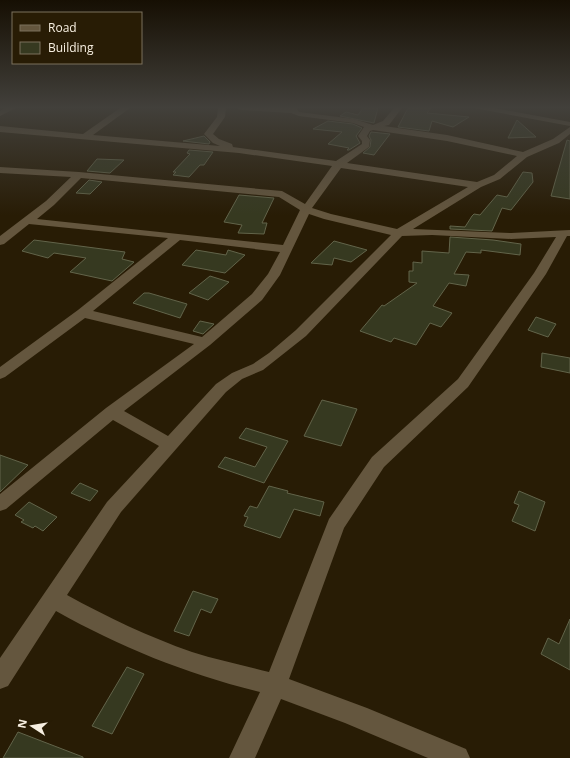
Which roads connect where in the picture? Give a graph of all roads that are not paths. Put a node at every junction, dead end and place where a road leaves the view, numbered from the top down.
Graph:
1 (166, 143) edge
2 (222, 143) edge
3 (366, 143) edge
4 (471, 143) edge
5 (551, 143) edge
6 (239, 150) junction
7 (524, 155) junction
8 (339, 164) junction
9 (0, 170) edge
10 (79, 175) junction
11 (478, 185) junction
12 (306, 209) junction
13 (28, 221) junction
14 (399, 233) junction
15 (567, 234) edge
16 (178, 236) junction
17 (0, 242) edge
18 (286, 249) junction
19 (83, 313) junction
20 (205, 342) junction
21 (0, 374) edge
22 (112, 412) junction
23 (170, 444) junction
24 (0, 504) edge
25 (52, 598) junction
26 (0, 678) edge
27 (275, 686) junction
28 (242, 758) edge
29 (457, 758) edge

1 - 6 street
2 - 6 street
3 - 8 street
4 - 7 street
5 - 7 street
6 - 8 street
7 - 11 street
8 - 11 street
8 - 12 street
9 - 10 street
10 - 12 street
10 - 13 street
11 - 14 street
12 - 14 street
12 - 18 street
13 - 16 street
13 - 17 street
14 - 15 street
14 - 23 street
15 - 27 street
16 - 18 street
16 - 19 street
18 - 20 street
19 - 20 street
19 - 21 street
20 - 22 street
22 - 23 street
22 - 24 street
23 - 25 street
25 - 26 street
25 - 27 street
27 - 28 street
27 - 29 street

